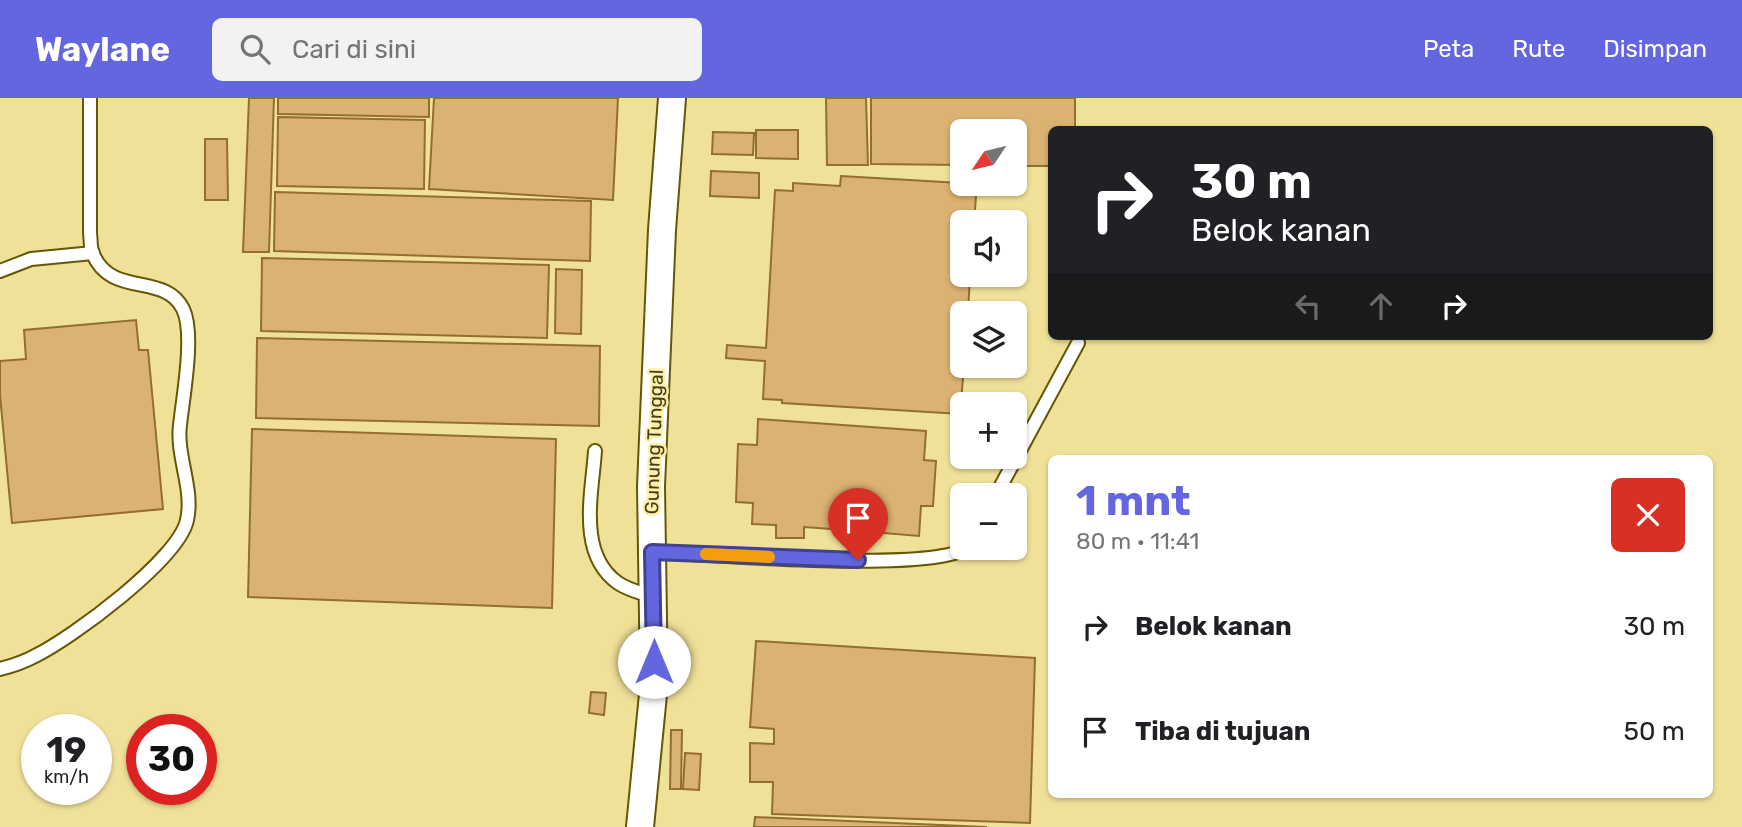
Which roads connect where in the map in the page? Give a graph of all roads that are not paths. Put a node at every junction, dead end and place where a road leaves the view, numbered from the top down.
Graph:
1 (90, 98) edge
2 (672, 98) edge
3 (93, 253) junction
4 (0, 271) edge
5 (1078, 343) dead end
6 (595, 451) dead end
7 (1002, 483) edge
8 (652, 552) junction
9 (950, 555) edge
10 (654, 597) junction
11 (0, 669) edge
12 (640, 827) edge

1 - 3 lane
2 - 8 street, Gunung Tunggal
3 - 4 lane
3 - 11 lane
5 - 7 lane
6 - 10 lane
8 - 9 lane
8 - 10 street, Gunung Tunggal
10 - 12 street, Gunung Tunggal

